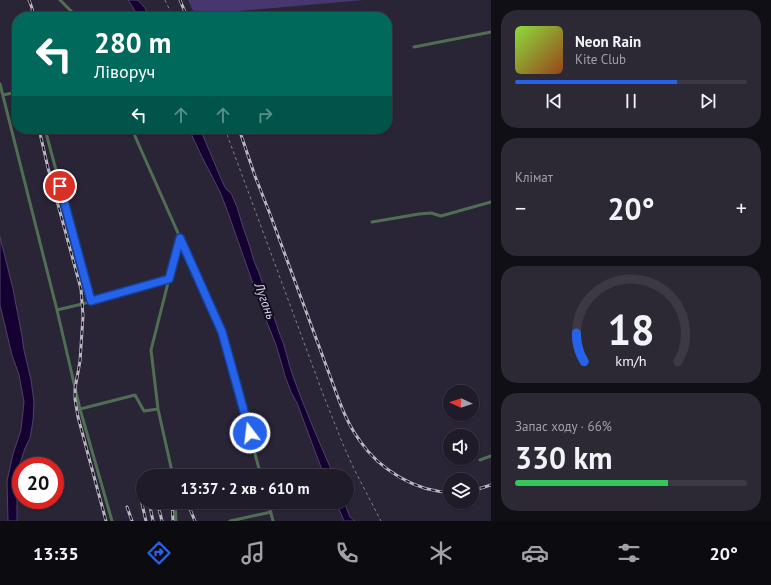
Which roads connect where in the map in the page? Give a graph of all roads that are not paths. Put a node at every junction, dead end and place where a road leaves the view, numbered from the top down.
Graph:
1 (60, 0) edge
2 (72, 12) edge
3 (491, 32) edge
4 (414, 47) dead end
5 (0, 84) edge
6 (12, 93) edge
7 (3, 95) junction
8 (12, 131) edge
9 (13, 134) edge
10 (46, 134) edge
11 (134, 134) edge
12 (491, 202) edge
13 (372, 222) dead end
14 (180, 238) junction
15 (169, 279) junction
16 (91, 301) junction
17 (57, 310) junction
18 (80, 409) junction
19 (158, 409) junction
20 (491, 456) edge
21 (480, 460) dead end
22 (171, 469) edge
23 (259, 469) edge
24 (175, 509) edge
25 (270, 509) edge
26 (271, 512) junction
27 (112, 521) edge
28 (176, 521) edge
29 (230, 521) edge
30 (273, 521) edge

1 - 2 lane
3 - 4 lane
5 - 7 lane
6 - 7 lane
7 - 8 lane
9 - 17 lane
10 - 16 lane
11 - 14 lane
12 - 13 lane
14 - 15 lane
14 - 23 lane
15 - 16 lane
15 - 19 lane
16 - 17 lane
17 - 18 lane
18 - 19 lane
18 - 27 lane
19 - 22 lane
20 - 21 lane
24 - 28 lane
25 - 26 lane
26 - 29 lane
26 - 30 lane

